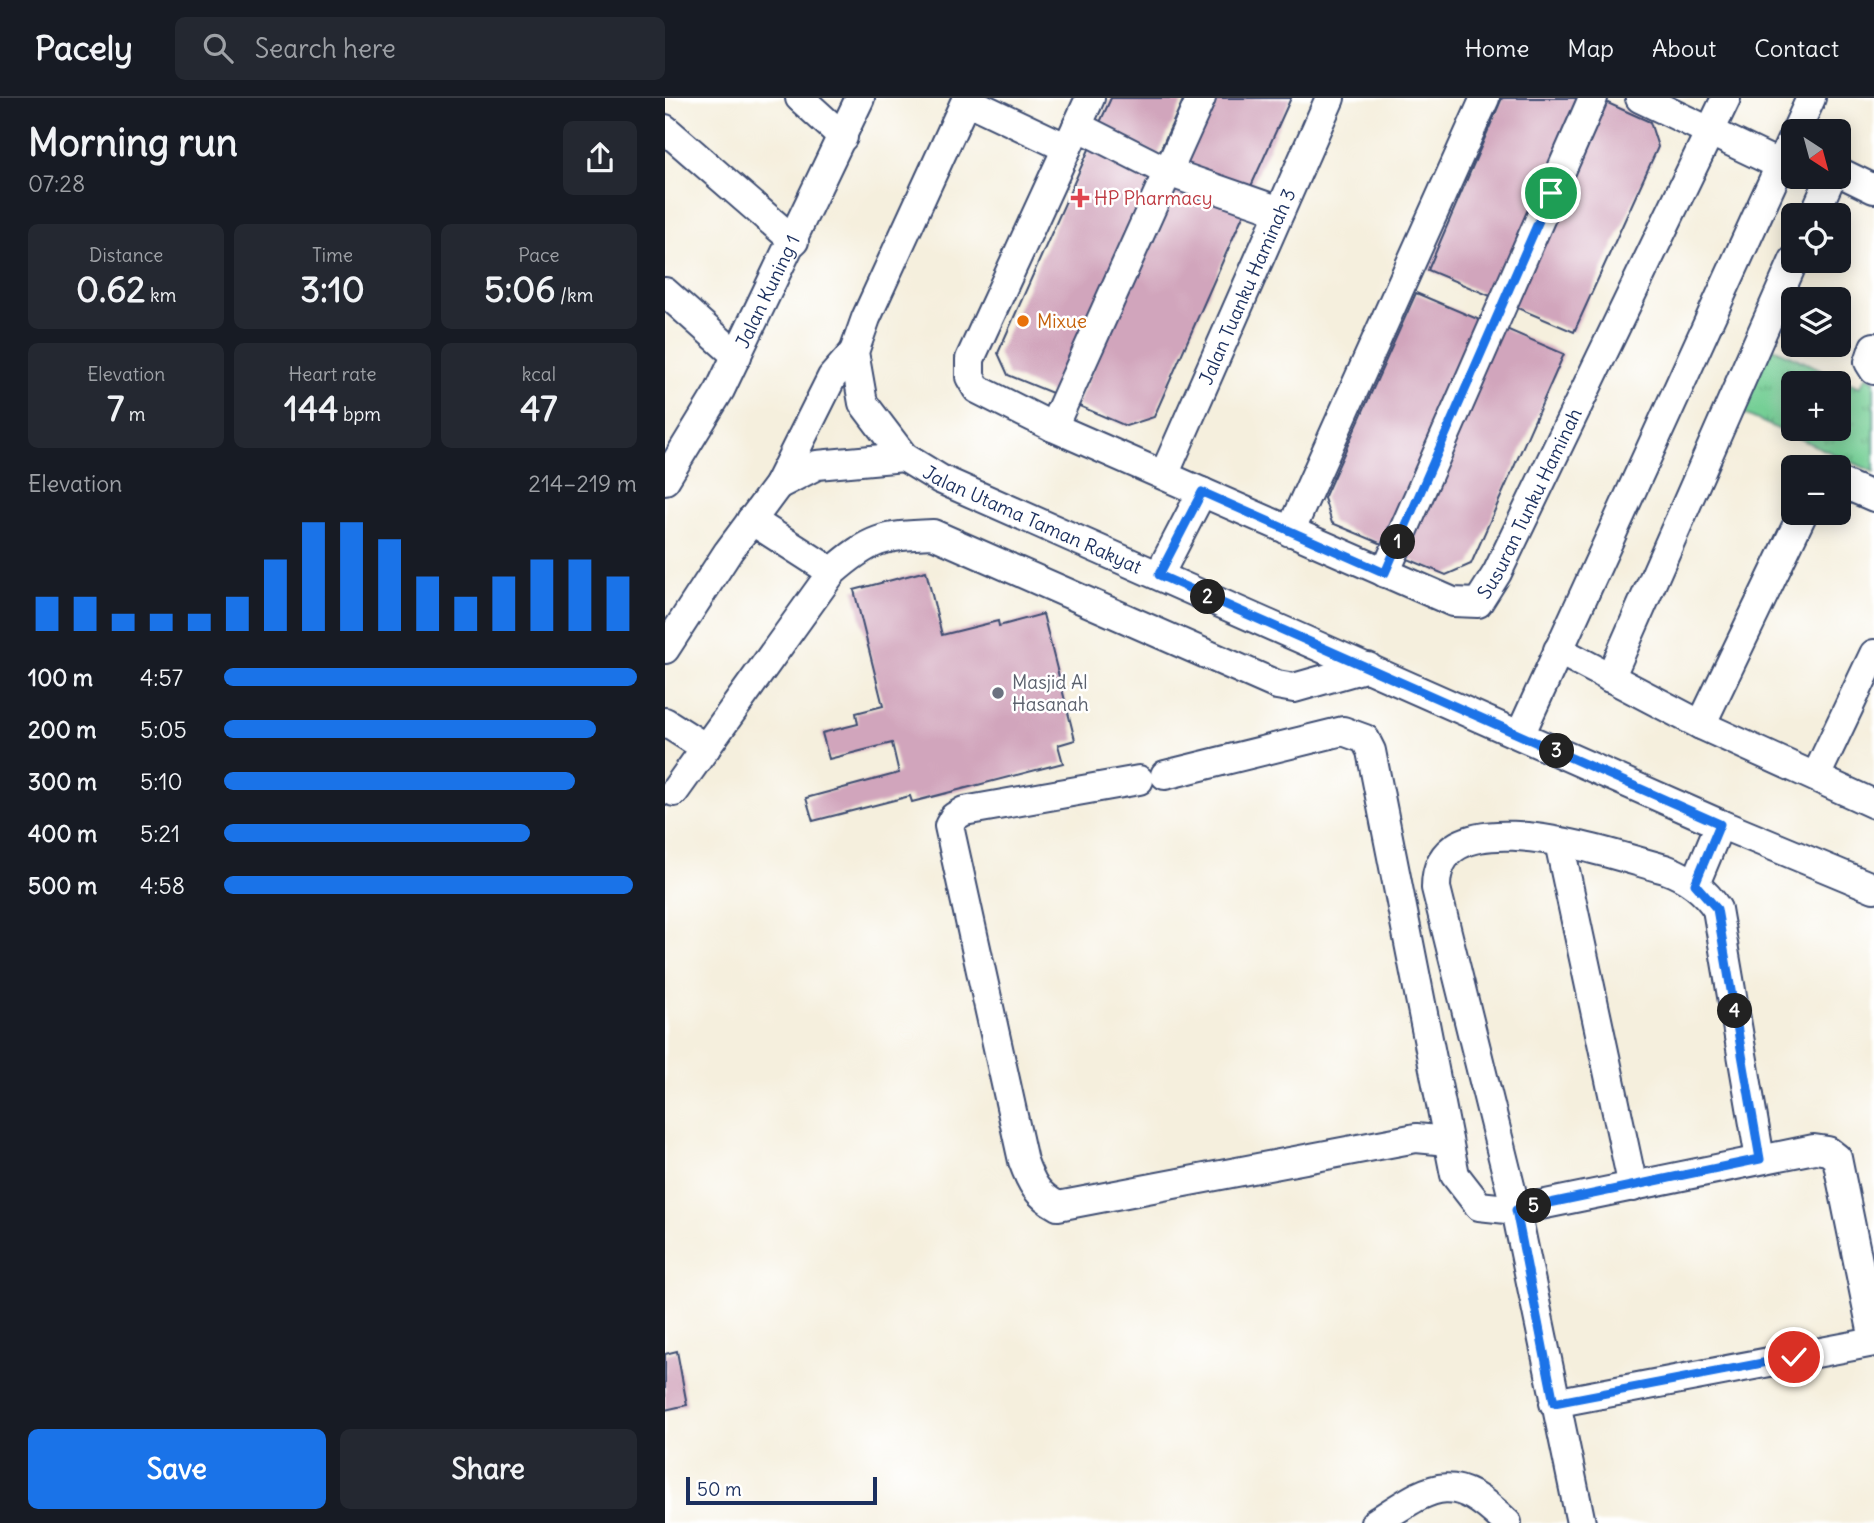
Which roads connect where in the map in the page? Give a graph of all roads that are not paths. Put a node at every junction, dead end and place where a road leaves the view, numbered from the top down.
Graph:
1 (800, 98) edge
2 (860, 98) edge
3 (1090, 98) edge
4 (1201, 98) edge
5 (1330, 98) edge
6 (1485, 98) edge
7 (1593, 98) edge
8 (1640, 98) edge
9 (1726, 98) edge
10 (1811, 98) edge
11 (967, 99) edge
12 (1802, 119) edge
13 (665, 129) edge
14 (1710, 131) junction
15 (843, 137) junction
16 (1072, 137) junction
17 (1781, 144) edge
18 (1781, 166) edge
19 (1168, 172) junction
20 (1851, 178) edge
21 (1874, 189) edge
22 (1280, 211) junction
23 (794, 241) junction
24 (1788, 273) edge
25 (665, 292) edge
26 (1874, 347) edge
27 (854, 352) junction
28 (737, 356) junction
29 (1874, 370) edge
30 (1053, 427) junction
31 (904, 457) junction
32 (670, 461) edge
33 (1164, 475) junction
34 (778, 485) junction
35 (1851, 487) edge
36 (1202, 492) junction
37 (1874, 497) edge
38 (751, 520) junction
39 (1798, 525) edge
40 (1290, 532) junction
41 (832, 572) junction
42 (1385, 573) junction
43 (1159, 575) junction
44 (665, 649) edge
45 (1558, 650) junction
46 (1874, 653) edge
47 (1368, 667) junction
48 (1610, 678) junction
49 (665, 722) edge
50 (1701, 725) junction
51 (1520, 735) junction
52 (706, 748) junction
53 (1816, 776) junction
54 (674, 792) dead end
55 (1874, 804) edge
56 (1720, 824) junction
57 (1559, 842) junction
58 (1695, 884) junction
59 (1874, 888) edge
60 (1448, 1141) junction
61 (1760, 1159) junction
62 (1633, 1187) junction
63 (1516, 1210) junction
64 (1874, 1341) edge
65 (1554, 1403) junction
66 (1375, 1523) edge
67 (1507, 1523) edge
68 (1581, 1523) edge

1 - 15 street
2 - 15 street, Jalan Kuning 1
3 - 16 street
4 - 19 street
5 - 22 street, Jalan Tuanku Haminah 3
6 - 40 street
7 - 42 street
8 - 14 street
9 - 14 street, Susuran Tunku Haminah
10 - 12 street
11 - 16 street
11 - 27 street, Jalan Utama Taman Rakyat
13 - 23 street
14 - 17 street
14 - 42 street, Susuran Tunku Haminah
15 - 23 street, Jalan Kuning 1
16 - 19 street
16 - 30 street, Susuran Tunku Haminah
18 - 45 street
19 - 22 street
19 - 30 street
20 - 21 street
22 - 33 street, Jalan Tuanku Haminah 3
23 - 28 street, Jalan Kuning 1
24 - 48 street
25 - 28 street
26 - 29 street
27 - 31 street, Jalan Utama Taman Rakyat
27 - 34 street
28 - 32 street, Jalan Kuning 1
30 - 33 street, Susuran Tunku Haminah
31 - 34 street
31 - 43 street, Jalan Utama Taman Rakyat
33 - 36 street, Susuran Tunku Haminah
34 - 38 street
35 - 37 street
36 - 40 street, Susuran Tunku Haminah
36 - 43 street
38 - 41 street
38 - 44 street
39 - 50 street
40 - 42 street, Susuran Tunku Haminah
41 - 47 street
41 - 52 street
43 - 47 street, Jalan Utama Taman Rakyat
45 - 48 street
45 - 51 street
46 - 53 street
47 - 51 street, Jalan Utama Taman Rakyat
48 - 50 street
49 - 52 street
50 - 53 street
51 - 56 street, Jalan Utama Taman Rakyat
52 - 54 street
53 - 55 street
56 - 58 street
56 - 59 street, Jalan Utama Taman Rakyat
57 - 58 street
57 - 62 street
57 - 63 street
58 - 61 street
60 - 60 street
60 - 63 street
61 - 62 street
61 - 64 street
62 - 63 street
63 - 65 street
64 - 65 street
65 - 68 street
66 - 67 street

